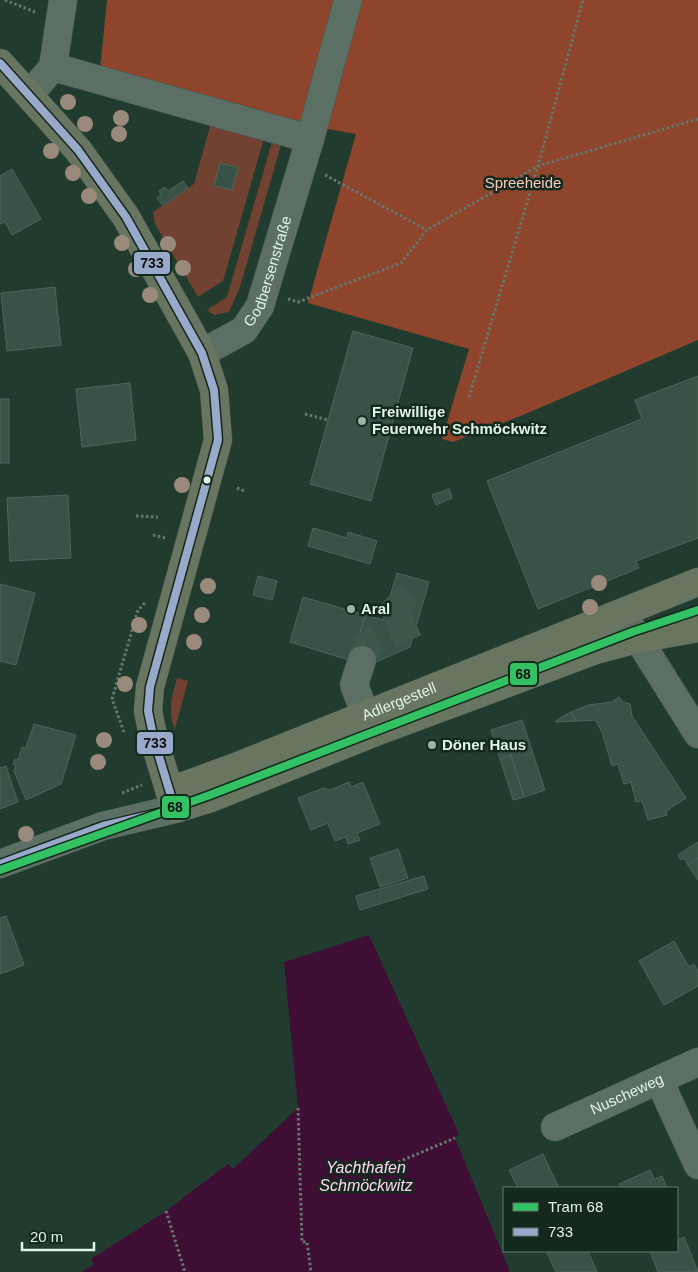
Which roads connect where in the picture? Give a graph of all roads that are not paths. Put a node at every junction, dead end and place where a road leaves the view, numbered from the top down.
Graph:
1 (348, 0) edge
2 (62, 9) edge
3 (0, 63) edge
4 (53, 67) junction
5 (30, 94) junction
6 (307, 151) junction
7 (202, 352) junction
8 (698, 582) edge
9 (622, 613) junction
10 (698, 628) edge
11 (637, 640) junction
12 (362, 660) tunnel mouth
13 (369, 724) junction
14 (698, 734) edge
15 (172, 800) junction
16 (0, 864) edge
17 (698, 1062) edge
18 (659, 1080) junction
19 (555, 1127) dead end
20 (698, 1165) edge

1 - 6 street, Godbersenstraße
2 - 4 street
3 - 5 main road
4 - 5 street
4 - 6 street
5 - 7 main road
6 - 7 street, Godbersenstraße
7 - 15 main road
8 - 9 main road, Adlergestell
9 - 11 street
9 - 13 main road, Adlergestell
10 - 11 main road, Adlergestell
11 - 13 main road, Adlergestell
11 - 14 street
12 - 13 street
13 - 15 main road, Adlergestell
15 - 16 street, Adlergestell
17 - 18 street, Nuscheweg
18 - 19 street, Nuscheweg
18 - 20 street

